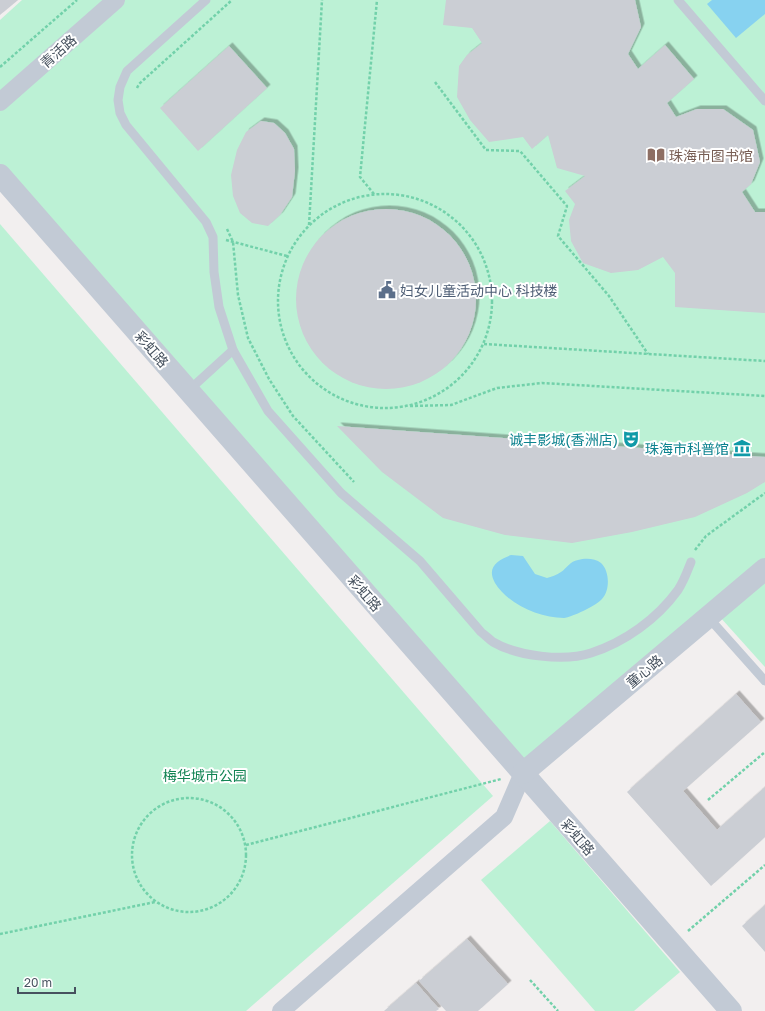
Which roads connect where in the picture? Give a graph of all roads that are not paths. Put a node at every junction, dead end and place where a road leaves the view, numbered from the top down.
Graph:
1 (116, 0) edge
2 (206, 0) edge
3 (678, 0) edge
4 (765, 101) edge
5 (0, 102) edge
6 (0, 175) edge
7 (233, 350) junction
8 (188, 391) junction
9 (691, 562) road end
10 (765, 569) edge
11 (708, 617) junction
12 (765, 681) edge
13 (523, 773) junction
14 (281, 1011) edge
15 (731, 1011) edge

1 - 5 street, 青活路
2 - 7 lane
3 - 4 lane
6 - 8 street, 彩虹路
7 - 8 lane
7 - 9 lane
8 - 13 street, 彩虹路
10 - 11 street, 童心路
11 - 12 lane
11 - 13 street, 童心路
13 - 14 street
13 - 15 street, 彩虹路

